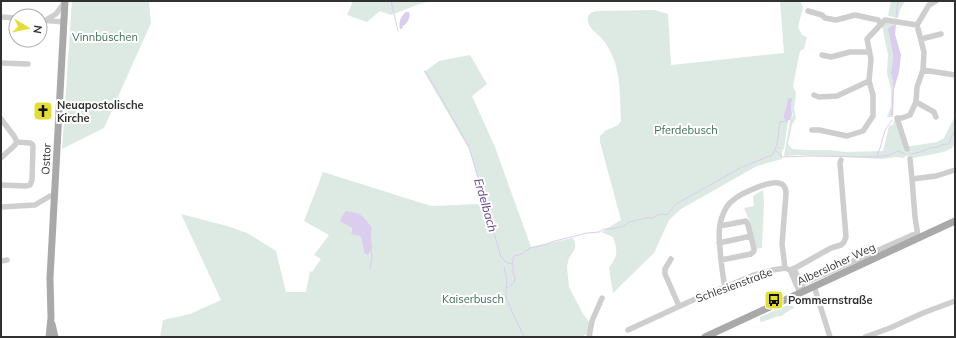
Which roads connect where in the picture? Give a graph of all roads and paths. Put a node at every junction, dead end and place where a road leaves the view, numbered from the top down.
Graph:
1 (65, 1) edge
2 (936, 1) edge
3 (808, 11) dead end
4 (48, 18) edge
5 (48, 20) edge
6 (64, 22) junction
7 (881, 24) junction
8 (917, 25) junction
9 (941, 34) dead end
10 (921, 39) junction
11 (869, 52) junction
12 (822, 56) dead end
13 (1, 63) edge
14 (28, 64) dead end
15 (923, 70) junction
16 (955, 75) edge
17 (869, 81) junction
18 (814, 95) dead end
19 (916, 102) junction
20 (936, 117) dead end
21 (1, 119) edge
22 (812, 130) dead end
23 (17, 142) junction
24 (907, 149) dead end
25 (1, 158) edge
26 (910, 159) dead end
27 (841, 160) dead end
28 (955, 170) edge
29 (912, 179) junction
30 (1, 184) edge
31 (55, 196) junction
32 (1, 207) edge
33 (955, 221) edge
34 (720, 226) junction
35 (751, 236) junction
36 (918, 236) junction
37 (719, 243) junction
38 (671, 259) dead end
39 (721, 260) junction
40 (790, 269) junction
41 (814, 286) junction
42 (725, 287) junction
43 (802, 289) junction
44 (602, 298) dead end
45 (955, 301) edge
46 (679, 306) junction
47 (51, 318) junction
48 (628, 330) dead end
49 (49, 337) edge
50 (55, 337) edge
51 (589, 337) edge
52 (705, 337) edge
53 (830, 337) edge
54 (865, 337) edge

1 - 4 street
1 - 6 main road, Osttor
2 - 8 street
3 - 7 street
5 - 6 street
6 - 31 main road, Osttor
7 - 8 street
7 - 11 street
8 - 10 street
9 - 10 street
10 - 15 street
11 - 12 street
11 - 17 street
13 - 14 street
15 - 16 street
15 - 19 street
17 - 18 street
17 - 22 street
19 - 20 street
19 - 24 street
21 - 23 street
23 - 25 street
23 - 30 street
26 - 29 street
27 - 40 street
28 - 29 street
29 - 36 street
31 - 32 street
31 - 47 main road, Osttor
33 - 36 main road, Albersloher Weg
34 - 35 street
34 - 37 street
34 - 40 street
35 - 37 street
35 - 39 street
36 - 41 main road, Albersloher Weg
36 - 43 street, Albersloher Weg
37 - 39 street
38 - 46 street
39 - 42 street
40 - 42 street, Schlesienstraße
40 - 43 street
40 - 43 street
41 - 43 main road, Albersloher Weg
41 - 53 street
42 - 46 street, Schlesienstraße
43 - 52 main road, Albersloher Weg
44 - 51 street
45 - 54 street
46 - 48 street, Schlesienstraße
47 - 49 main road, Osttor
47 - 50 main road, Osttor

